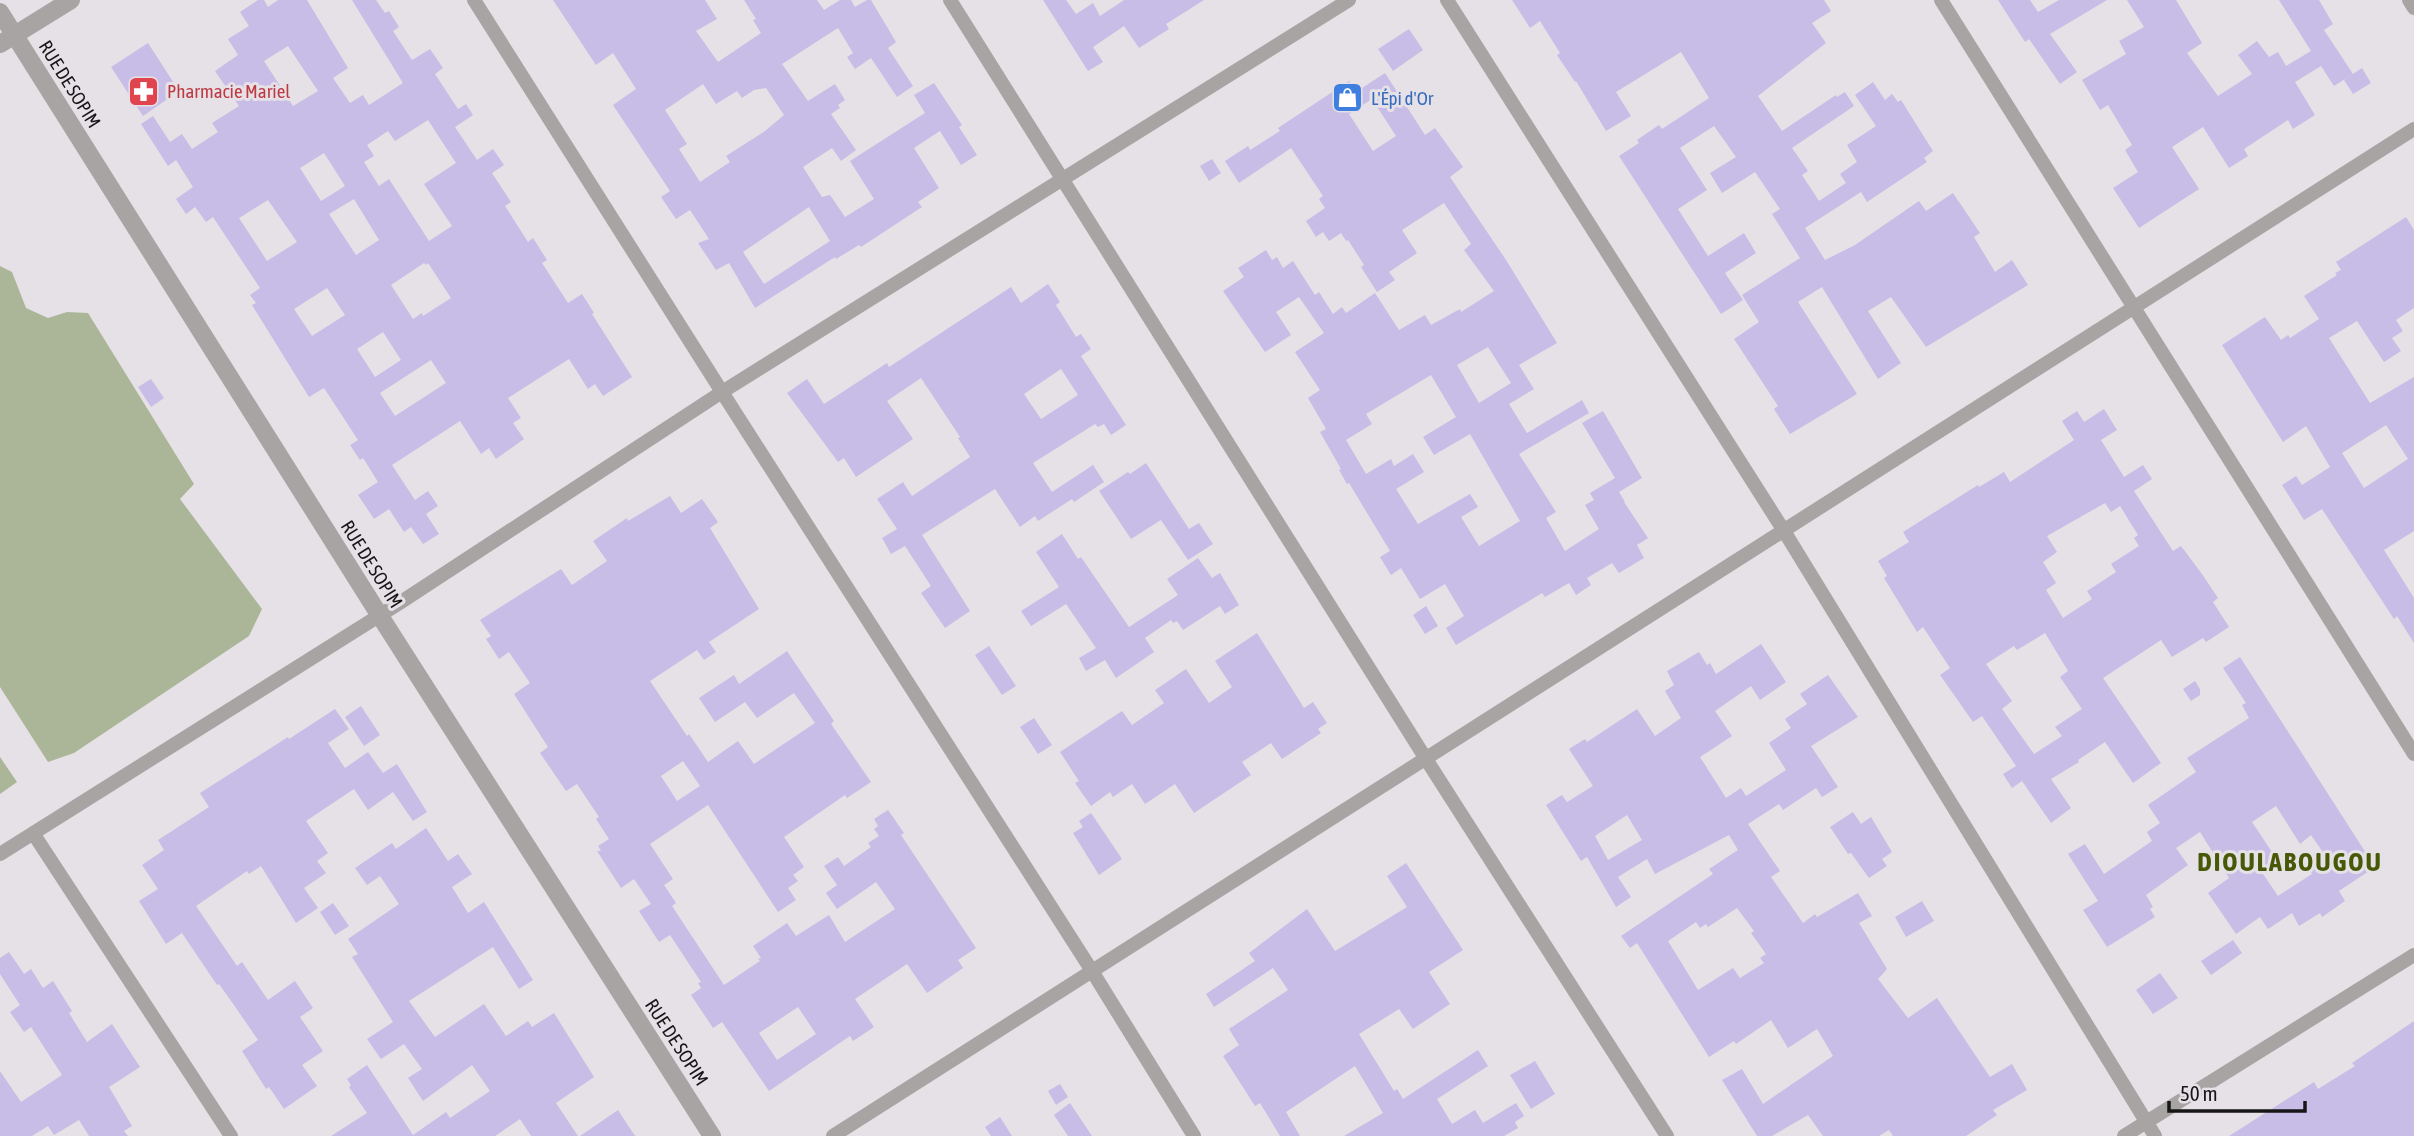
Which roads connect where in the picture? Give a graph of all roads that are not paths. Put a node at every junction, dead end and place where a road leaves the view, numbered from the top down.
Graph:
1 (71, 0) edge
2 (474, 0) edge
3 (950, 0) edge
4 (1349, 0) edge
5 (1447, 0) edge
6 (1941, 0) edge
7 (2409, 0) edge
8 (2414, 8) edge
9 (0, 12) edge
10 (7, 40) edge
11 (2414, 129) edge
12 (1062, 180) junction
13 (2136, 307) junction
14 (722, 392) junction
15 (1784, 531) junction
16 (380, 616) junction
17 (2414, 754) edge
18 (1426, 759) junction
19 (33, 833) junction
20 (0, 854) edge
21 (2414, 955) edge
22 (1093, 971) junction
23 (2146, 1122) junction
24 (231, 1136) edge
25 (712, 1136) edge
26 (833, 1136) edge
27 (1194, 1136) edge
28 (1667, 1136) edge
29 (2124, 1136) edge
30 (2155, 1136) edge

1 - 10 street
2 - 14 street
3 - 12 street
4 - 12 street
5 - 15 street
6 - 13 street
7 - 8 street
9 - 10 street, RUE DE SOPIM
10 - 16 street, RUE DE SOPIM
11 - 13 street
12 - 14 street
12 - 18 street
13 - 15 street
13 - 17 street
14 - 16 street
14 - 22 street
15 - 18 street
15 - 23 street
16 - 19 street
16 - 25 street, RUE DE SOPIM
18 - 22 street
18 - 28 street
19 - 20 street
19 - 24 street
21 - 23 street
22 - 26 street
22 - 27 street
23 - 29 street
23 - 30 street

